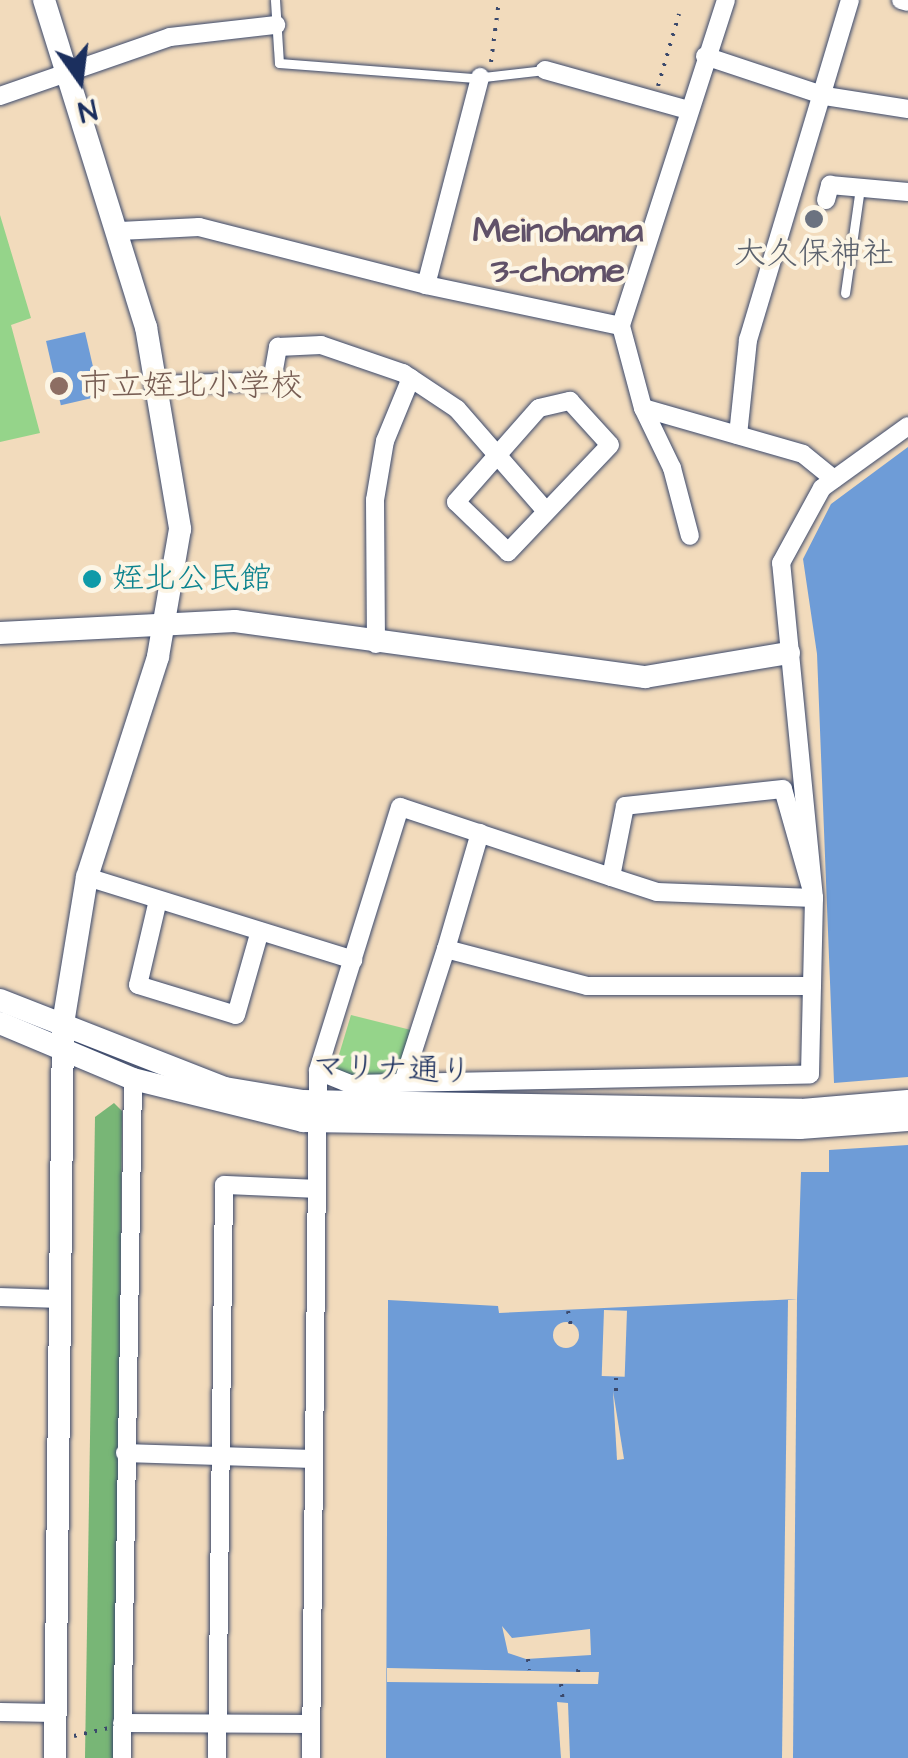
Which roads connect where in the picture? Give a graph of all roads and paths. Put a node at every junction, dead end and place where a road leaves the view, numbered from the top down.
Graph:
1 (44, 0) edge
2 (275, 0) edge
3 (499, 0) edge
4 (726, 0) edge
5 (850, 0) edge
6 (680, 14) dead end
7 (276, 25) junction
8 (705, 56) junction
9 (67, 70) junction
10 (545, 70) joint
11 (485, 77) junction
12 (0, 96) edge
13 (825, 96) junction
14 (654, 100) junction
15 (686, 109) junction
16 (908, 109) edge
17 (860, 188) junction
18 (908, 192) edge
19 (826, 200) dead end
20 (120, 231) junction
21 (426, 285) junction
22 (844, 293) dead end
23 (621, 326) junction
24 (410, 378) junction
25 (158, 385) junction
26 (642, 408) junction
27 (908, 426) edge
28 (738, 435) junction
29 (495, 461) junction
30 (834, 479) junction
31 (545, 510) junction
32 (690, 536) dead end
33 (166, 620) junction
34 (0, 633) edge
35 (376, 644) junction
36 (789, 653) junction
37 (480, 833) junction
38 (87, 877) junction
39 (611, 877) junction
40 (814, 898) junction
41 (158, 900) junction
42 (260, 931) junction
43 (446, 949) junction
44 (352, 960) junction
45 (812, 986) junction
46 (0, 1000) edge
47 (0, 1023) edge
48 (62, 1024) junction
49 (62, 1049) junction
50 (318, 1070) junction
51 (132, 1079) junction
52 (403, 1082) junction
53 (908, 1100) edge
54 (316, 1112) junction
55 (800, 1119) junction
56 (908, 1120) edge
57 (315, 1189) junction
58 (0, 1297) edge
59 (59, 1299) junction
60 (568, 1312) dead end
61 (571, 1326) dead end
62 (616, 1378) dead end
63 (616, 1391) dead end
64 (124, 1453) junction
65 (220, 1456) junction
66 (312, 1460) junction
67 (528, 1659) dead end
68 (579, 1662) dead end
69 (529, 1670) dead end
70 (578, 1672) dead end
71 (561, 1684) dead end
72 (563, 1702) dead end
73 (0, 1712) edge
74 (55, 1713) junction
75 (122, 1723) junction
76 (218, 1723) junction
77 (311, 1724) junction
78 (93, 1732) dead end
79 (74, 1736) dead end
80 (54, 1758) edge
81 (122, 1758) edge
82 (217, 1758) edge
83 (310, 1758) edge

1 - 9 street
2 - 7 lane
3 - 11 path
4 - 8 street
5 - 13 street
6 - 14 path
7 - 9 street
7 - 11 lane
8 - 13 street
8 - 15 street
9 - 12 street
9 - 20 street
10 - 11 lane
10 - 14 street
11 - 21 street
13 - 16 street
13 - 28 street
14 - 15 street
15 - 23 street
17 - 18 street
17 - 19 street
17 - 22 lane
20 - 21 street
20 - 25 street
21 - 23 street
23 - 26 street
24 - 25 street
24 - 29 street
24 - 35 street
25 - 33 street
26 - 28 street
26 - 32 street
27 - 30 street
28 - 30 street
29 - 31 street
29 - 31 street
29 - 31 street
30 - 36 street
33 - 34 street
33 - 35 street
33 - 38 street
35 - 36 street
36 - 40 street
37 - 39 street
37 - 43 street
37 - 44 street
38 - 41 street
38 - 48 street
39 - 40 street
39 - 40 street
40 - 45 street
41 - 42 street
41 - 42 street
42 - 44 street
43 - 45 street
43 - 52 street
44 - 50 street
45 - 52 street
46 - 48 street, マリナ通り
47 - 49 street, マリナ通り
48 - 49 street
48 - 54 street, マリナ通り
49 - 51 street, マリナ通り
49 - 59 street
50 - 52 street
50 - 54 street
51 - 54 street, マリナ通り
51 - 64 street
53 - 55 street
54 - 55 street, マリナ通り
54 - 57 street
55 - 56 street
57 - 65 street
57 - 66 street
58 - 59 street
59 - 74 street
60 - 61 path
62 - 63 path
64 - 65 street
64 - 75 street
65 - 66 street
65 - 76 street
66 - 77 street
67 - 69 path
68 - 70 path
71 - 72 path
73 - 74 street
74 - 80 street
75 - 76 street
75 - 81 street
76 - 77 street
76 - 82 street
77 - 83 street
78 - 79 path

